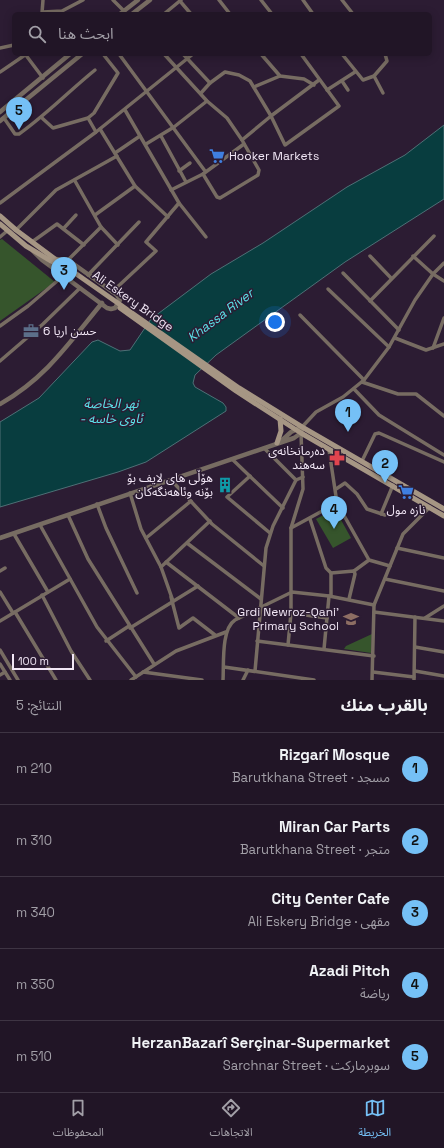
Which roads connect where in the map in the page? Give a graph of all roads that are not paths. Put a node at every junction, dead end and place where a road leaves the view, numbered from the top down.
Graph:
1 (43, 0) edge
2 (83, 0) edge
3 (113, 0) edge
4 (138, 0) edge
5 (150, 0) edge
6 (220, 0) edge
7 (261, 0) edge
8 (303, 0) edge
9 (342, 0) edge
10 (181, 1) edge
11 (42, 12) edge
12 (62, 12) edge
13 (121, 12) edge
14 (123, 12) edge
15 (135, 12) edge
16 (167, 12) edge
17 (189, 12) edge
18 (229, 12) edge
19 (270, 12) edge
20 (312, 12) edge
21 (351, 12) edge
22 (12, 45) edge
23 (0, 48) edge
24 (22, 56) edge
25 (26, 56) edge
26 (68, 56) edge
27 (72, 56) edge
28 (80, 56) edge
29 (105, 56) edge
30 (120, 56) edge
31 (166, 56) edge
32 (184, 56) edge
33 (191, 56) edge
34 (263, 56) edge
35 (302, 56) edge
36 (343, 56) edge
37 (386, 56) edge
38 (187, 59) junction
39 (75, 60) junction
40 (177, 68) junction
41 (95, 70) dead end
42 (0, 72) edge
43 (355, 72) junction
44 (280, 76) junction
45 (374, 76) junction
46 (43, 78) junction
47 (319, 80) junction
48 (342, 81) junction
49 (210, 83) junction
50 (314, 84) junction
51 (254, 87) junction
52 (326, 90) junction
53 (348, 90) dead end
54 (147, 93) junction
55 (201, 93) junction
56 (383, 93) dead end
57 (207, 101) junction
58 (125, 110) junction
59 (0, 112) edge
60 (272, 116) junction
61 (42, 118) junction
62 (88, 118) junction
63 (2, 119) edge
64 (174, 127) junction
65 (100, 129) junction
66 (96, 132) junction
67 (140, 136) junction
68 (161, 136) junction
69 (243, 142) junction
70 (146, 144) junction
71 (116, 154) junction
72 (190, 163) dead end
73 (179, 171) junction
74 (204, 172) junction
75 (75, 180) junction
76 (186, 182) junction
77 (135, 186) junction
78 (171, 190) junction
79 (0, 203) edge
80 (179, 203) junction
81 (76, 215) dead end
82 (95, 215) junction
83 (0, 216) edge
84 (168, 217) junction
85 (138, 222) dead end
86 (0, 224) edge
87 (101, 227) junction
88 (64, 228) junction
89 (16, 230) junction
90 (7, 231) junction
91 (434, 236) dead end
92 (0, 237) edge
93 (206, 237) dead end
94 (32, 242) junction
95 (84, 245) junction
96 (118, 245) junction
97 (33, 250) junction
98 (370, 256) dead end
99 (413, 256) junction
100 (55, 259) junction
101 (68, 260) junction
102 (444, 263) edge
103 (73, 273) junction
104 (343, 273) dead end
105 (433, 274) junction
106 (88, 275) junction
107 (63, 276) junction
108 (392, 278) junction
109 (444, 281) edge
110 (80, 288) junction
111 (328, 289) dead end
112 (112, 292) junction
113 (370, 301) junction
114 (102, 303) junction
115 (300, 315) dead end
116 (444, 318) edge
117 (0, 326) edge
118 (399, 330) junction
119 (395, 338) junction
120 (444, 344) edge
121 (390, 347) junction
122 (433, 348) junction
123 (0, 361) edge
124 (363, 381) junction
125 (238, 390) junction
126 (354, 390) junction
127 (0, 404) edge
128 (443, 413) edge
129 (280, 419) junction
130 (302, 427) junction
131 (296, 429) junction
132 (301, 433) junction
133 (322, 438) junction
134 (278, 443) junction
135 (318, 444) junction
136 (264, 448) junction
137 (329, 449) junction
138 (444, 455) edge
139 (232, 459) junction
140 (362, 461) junction
141 (444, 462) edge
142 (250, 476) junction
143 (303, 477) junction
144 (172, 480) junction
145 (296, 480) junction
146 (392, 485) junction
147 (336, 489) junction
148 (130, 493) junction
149 (191, 501) junction
150 (337, 503) junction
151 (97, 504) junction
152 (430, 507) junction
153 (283, 508) junction
154 (444, 509) edge
155 (68, 515) junction
156 (444, 516) edge
157 (310, 519) junction
158 (210, 521) junction
159 (40, 525) junction
160 (291, 528) junction
161 (270, 533) junction
162 (14, 534) junction
163 (0, 538) edge
164 (146, 538) junction
165 (187, 543) junction
166 (397, 548) junction
167 (444, 558) edge
168 (369, 560) junction
169 (166, 562) junction
170 (264, 566) junction
171 (390, 566) junction
172 (162, 567) junction
173 (6, 568) dead end
174 (0, 571) edge
175 (354, 571) junction
176 (331, 573) junction
177 (70, 579) junction
178 (385, 579) junction
179 (198, 586) junction
180 (444, 591) edge
181 (0, 592) edge
182 (48, 592) junction
183 (292, 592) junction
184 (137, 593) dead end
185 (42, 596) junction
186 (330, 596) junction
187 (261, 599) junction
188 (349, 599) junction
189 (172, 602) junction
190 (374, 605) junction
191 (444, 606) edge
192 (260, 608) junction
193 (14, 612) junction
194 (374, 612) junction
195 (292, 613) junction
196 (415, 617) junction
197 (239, 618) junction
198 (327, 618) junction
199 (425, 618) junction
200 (0, 621) edge
201 (444, 621) edge
202 (130, 627) junction
203 (226, 632) junction
204 (215, 635) junction
205 (106, 641) junction
206 (257, 641) junction
207 (288, 645) junction
208 (415, 647) junction
209 (324, 649) junction
210 (0, 650) edge
211 (444, 652) edge
212 (374, 656) junction
213 (4, 658) junction
214 (0, 662) edge
215 (154, 664) junction
216 (224, 667) junction
217 (248, 670) junction
218 (255, 671) junction
219 (414, 671) junction
220 (5, 672) junction
221 (143, 672) junction
222 (373, 672) junction
223 (0, 675) edge
224 (444, 676) edge
225 (136, 677) junction
226 (177, 678) edge
227 (414, 678) edge
228 (303, 679) edge
229 (10, 680) edge
230 (18, 680) edge
231 (56, 680) edge
232 (90, 680) edge
233 (131, 680) edge
234 (202, 680) edge
235 (223, 680) edge
236 (243, 680) edge
237 (314, 680) edge
238 (372, 680) edge

1 - 11 street
2 - 12 street
3 - 13 street
4 - 14 street
5 - 15 street
6 - 18 street
7 - 19 street
8 - 20 street
9 - 21 street
10 - 16 street
10 - 17 street
22 - 23 street
24 - 42 street
25 - 46 street
26 - 46 street
27 - 39 street
28 - 39 street
29 - 62 street
30 - 54 street
31 - 40 street
32 - 38 street
33 - 38 street
34 - 44 street
35 - 47 street
36 - 43 street
37 - 45 street
38 - 40 street
38 - 49 street
39 - 63 street
40 - 54 street
40 - 55 street
41 - 61 street
43 - 45 street
43 - 48 street
44 - 50 street
44 - 51 street
45 - 56 street
46 - 59 street
47 - 50 street
47 - 52 street
48 - 52 street
48 - 53 street
49 - 51 street
49 - 55 street
50 - 60 street
51 - 60 street
52 - 60 street
54 - 58 street
54 - 64 street
55 - 57 street
57 - 64 street
57 - 69 street
58 - 65 street
58 - 67 street
60 - 69 street
61 - 62 street
61 - 63 street
62 - 66 street
64 - 68 street
64 - 74 street
65 - 66 street
65 - 71 street
66 - 79 street
67 - 70 street
67 - 71 street
68 - 70 street
68 - 73 street
69 - 74 street
69 - 74 street
70 - 78 street
71 - 75 street
71 - 77 street
72 - 73 street
73 - 76 street
74 - 76 street
75 - 82 street
75 - 89 street
76 - 78 street
77 - 82 street
77 - 84 street
78 - 80 street
80 - 84 street
80 - 93 street
81 - 88 street
82 - 87 street
83 - 89 main road
84 - 112 street
85 - 96 street
86 - 90 main road
87 - 95 street
87 - 96 street
88 - 94 street
88 - 95 street
89 - 94 main road
90 - 92 street
90 - 97 main road
91 - 99 street
94 - 100 main road
95 - 101 street
96 - 106 street
97 - 103 main road
97 - 107 street
98 - 108 street
99 - 105 street
99 - 108 street
100 - 101 street
100 - 103 main road
101 - 106 street
102 - 105 street
103 - 125 main road, Ali Eskery Bridge
104 - 113 street
105 - 109 street
105 - 118 street
106 - 112 street
107 - 110 street
107 - 117 street
108 - 113 street
110 - 114 street
110 - 123 street
111 - 121 street
112 - 114 street
113 - 118 street
114 - 127 street
115 - 124 street
116 - 122 street
118 - 119 street
119 - 121 street
119 - 122 street
120 - 122 street
121 - 124 street
124 - 126 street
124 - 128 street
125 - 129 main road
125 - 130 main road
126 - 130 street
126 - 138 street
129 - 131 main road
129 - 134 main road
130 - 131 street
130 - 132 street
130 - 133 main road
131 - 132 main road
131 - 134 street
132 - 134 street
132 - 135 main road
132 - 143 street
133 - 135 main road
133 - 140 main road
134 - 136 street
135 - 137 main road
136 - 139 street
136 - 145 street
137 - 146 main road
137 - 147 street
139 - 142 street
139 - 144 street
140 - 141 street
140 - 154 main road
142 - 153 street
142 - 161 street
143 - 145 street
143 - 160 street
144 - 148 street
144 - 149 street
145 - 153 street
146 - 147 street
146 - 152 main road
147 - 150 street
148 - 151 street
148 - 164 street
149 - 158 street
149 - 164 street
150 - 157 street
150 - 168 street
151 - 155 street
151 - 184 street
152 - 156 main road
152 - 166 street
153 - 161 street
155 - 159 street
155 - 202 street
157 - 160 street
157 - 176 street
158 - 165 street
158 - 170 street
159 - 162 street
159 - 177 street
160 - 183 street
161 - 170 street
162 - 163 street
162 - 182 street
164 - 172 street
165 - 169 street
165 - 187 street
166 - 167 street
166 - 171 street
168 - 171 street
168 - 175 street
169 - 172 street
169 - 179 street
170 - 187 street
171 - 178 street
172 - 189 street
173 - 174 street
175 - 176 street
175 - 188 street
176 - 186 street
177 - 182 street
177 - 205 street
178 - 180 street
178 - 190 street
179 - 189 street
179 - 197 street
181 - 193 street
182 - 185 street
183 - 186 street
183 - 192 street
183 - 195 street
185 - 193 street
185 - 232 street
186 - 188 street
186 - 198 street
187 - 192 street
188 - 190 street
189 - 202 street
189 - 204 street
190 - 194 street
191 - 199 street
192 - 197 street
192 - 206 street
193 - 200 street
193 - 231 street
194 - 196 street
194 - 212 street
195 - 198 street
195 - 207 street
196 - 199 street
196 - 208 street
197 - 203 street
198 - 209 street
199 - 201 street
202 - 205 street
202 - 215 street
203 - 204 street
203 - 216 street
204 - 215 street
205 - 225 street
206 - 207 street
206 - 218 street
207 - 209 street
208 - 211 street
208 - 219 street
209 - 212 street
210 - 213 street
212 - 222 street
213 - 214 street
213 - 230 street
214 - 220 street
215 - 221 street
216 - 217 street
216 - 235 street
217 - 218 street
217 - 236 street
218 - 228 street
219 - 224 street
219 - 227 street
220 - 223 street
220 - 229 street
221 - 225 street
221 - 226 street
222 - 227 street
222 - 238 street
225 - 233 street
226 - 234 street
228 - 237 street

